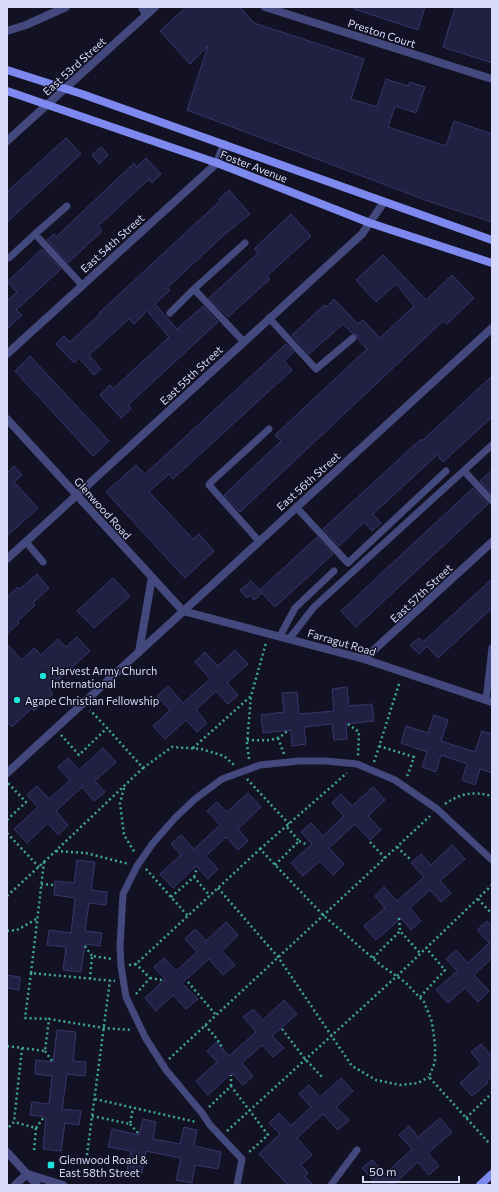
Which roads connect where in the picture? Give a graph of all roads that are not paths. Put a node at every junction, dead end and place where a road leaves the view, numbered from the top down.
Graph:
1 (66, 7) edge
2 (142, 7) edge
3 (155, 7) edge
4 (265, 7) edge
5 (146, 15) junction
6 (7, 31) edge
7 (7, 70) edge
8 (492, 79) edge
9 (66, 88) junction
10 (7, 91) edge
11 (46, 106) junction
12 (7, 141) edge
13 (224, 144) junction
14 (217, 164) junction
15 (384, 202) junction
16 (67, 206) dead end
17 (370, 223) junction
18 (35, 234) junction
19 (492, 240) edge
20 (245, 243) dead end
21 (9, 258) dead end
22 (492, 263) edge
23 (82, 285) junction
24 (194, 289) junction
25 (170, 313) dead end
26 (269, 318) junction
27 (492, 328) edge
28 (353, 338) dead end
29 (243, 341) junction
30 (7, 354) edge
31 (7, 419) edge
32 (269, 429) dead end
33 (492, 445) edge
34 (464, 470) junction
35 (446, 471) dead end
36 (77, 495) junction
37 (492, 501) edge
38 (296, 507) junction
39 (259, 541) junction
40 (26, 542) junction
41 (492, 542) edge
42 (7, 560) edge
43 (43, 562) dead end
44 (334, 571) dead end
45 (152, 577) junction
46 (183, 611) junction
47 (280, 636) junction
48 (289, 639) junction
49 (492, 648) edge
50 (139, 652) junction
51 (364, 659) junction
52 (489, 701) edge
53 (7, 773) edge
54 (492, 860) edge
55 (357, 1150) dead end
56 (7, 1152) edge
57 (27, 1174) junction
58 (492, 1174) edge
59 (15, 1185) edge
60 (37, 1185) edge
61 (62, 1185) edge
62 (237, 1185) edge
63 (331, 1185) edge
64 (480, 1185) edge

1 - 6 street
2 - 5 street
3 - 5 street, East 53rd Street
4 - 8 street, Preston Court
5 - 9 street, East 53rd Street
7 - 9 main road, Foster Avenue
9 - 11 street, East 53rd Street
9 - 13 main road, Foster Avenue
10 - 11 main road, Foster Avenue
11 - 12 street, East 53rd Street
11 - 14 main road, Foster Avenue
13 - 14 street, East 54th Street
13 - 15 main road, Foster Avenue
14 - 17 main road, Foster Avenue
14 - 23 street, East 54th Street
15 - 17 street, East 55th Street
15 - 19 main road, Foster Avenue
16 - 18 lane
17 - 22 main road, Foster Avenue
17 - 26 street, East 55th Street
18 - 21 lane
18 - 23 lane
20 - 24 lane
23 - 30 street, East 54th Street
24 - 25 lane
24 - 29 lane
26 - 28 lane
26 - 29 street, East 55th Street
27 - 38 street, East 56th Street
29 - 36 street, East 55th Street
31 - 36 street, Glenwood Road
32 - 39 lane
33 - 34 lane
34 - 37 lane
34 - 48 lane
35 - 38 lane
36 - 40 street, East 55th Street
36 - 45 street, Glenwood Road
38 - 39 street, East 56th Street
39 - 46 street, East 56th Street
40 - 42 street, East 55th Street
40 - 43 lane
41 - 51 street, East 57th Street
44 - 47 lane
45 - 46 street, Glenwood Road
45 - 50 street
46 - 47 street, Farragut Road
46 - 50 street, East 56th Street
47 - 48 street, Farragut Road
48 - 51 street, Farragut Road
49 - 52 lane
50 - 53 street, East 56th Street
51 - 52 street, Farragut Road
54 - 62 lane
55 - 63 lane
56 - 57 street
57 - 59 street
57 - 60 street
57 - 61 street
58 - 64 main road

